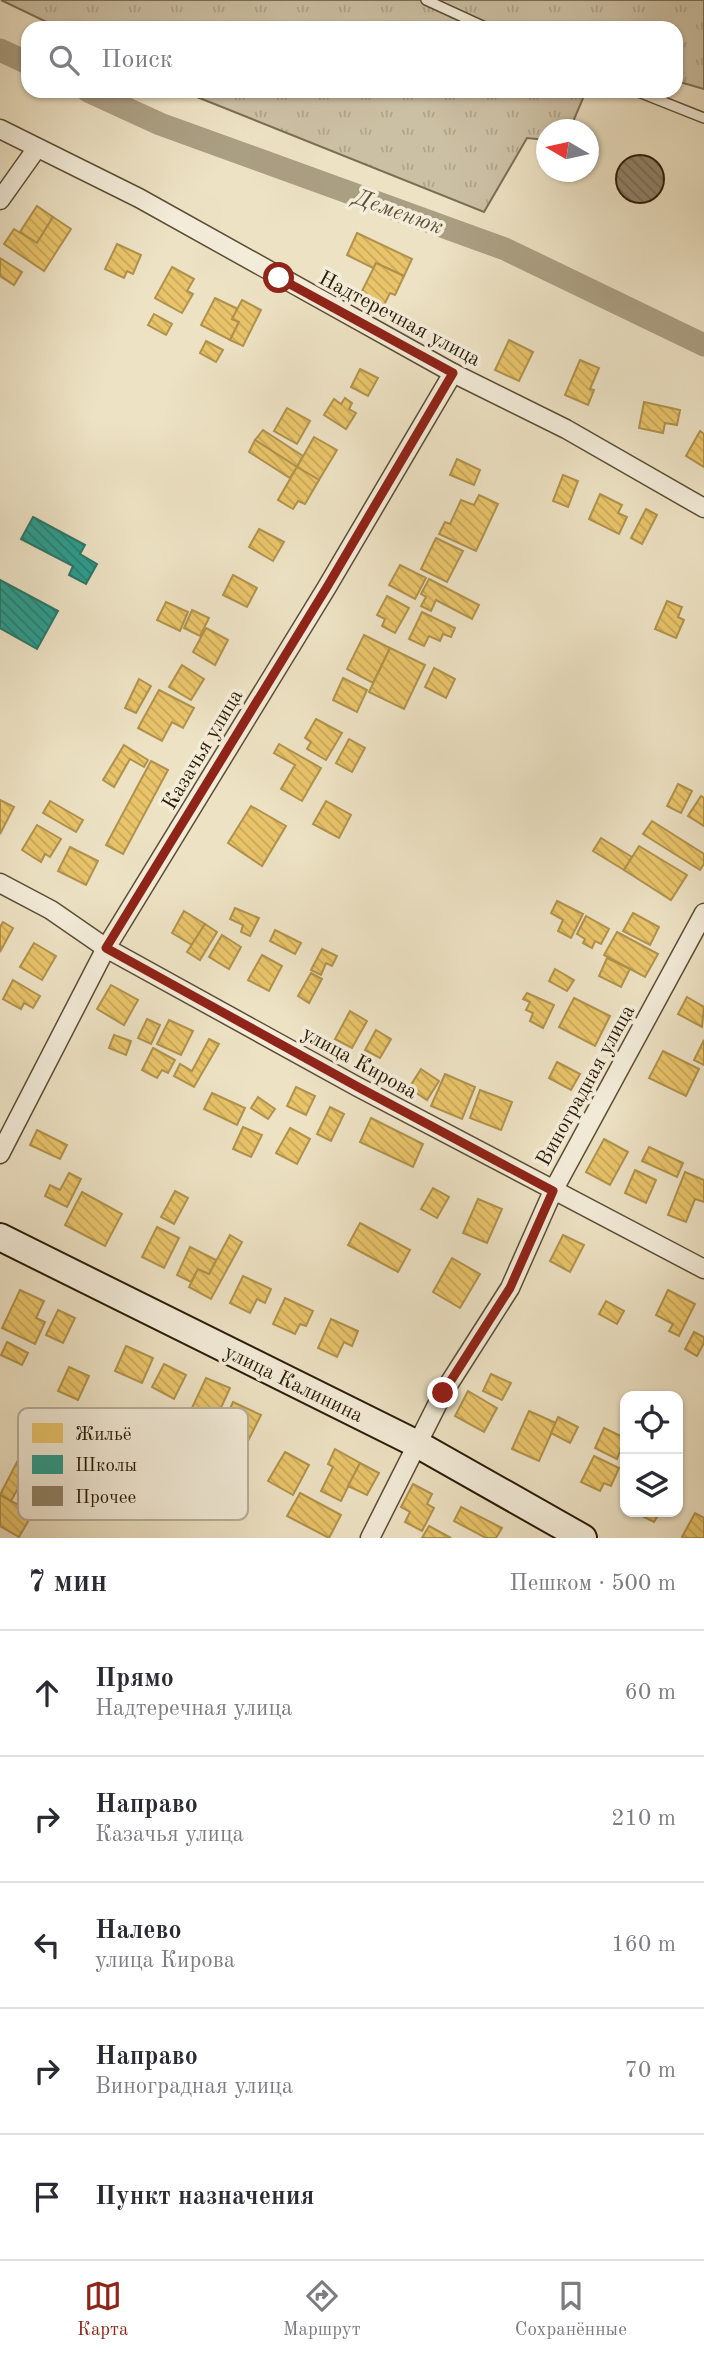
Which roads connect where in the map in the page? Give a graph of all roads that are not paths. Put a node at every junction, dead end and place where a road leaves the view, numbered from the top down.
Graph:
1 (426, 0) edge
2 (472, 21) edge
3 (654, 98) edge
4 (704, 118) edge
5 (0, 130) edge
6 (37, 148) junction
7 (0, 200) edge
8 (453, 373) junction
9 (704, 508) edge
10 (0, 883) edge
11 (704, 913) edge
12 (106, 948) junction
13 (0, 1154) edge
14 (553, 1191) junction
15 (0, 1237) edge
16 (704, 1269) edge
17 (417, 1444) junction
18 (370, 1538) edge
19 (583, 1538) edge

1 - 2 lane
3 - 4 lane
5 - 6 street, Надтеречная улица
6 - 7 street
6 - 8 street, Надтеречная улица
8 - 9 street, Надтеречная улица
8 - 12 street, Казачья улица
10 - 12 street, улица Кирова
11 - 14 street, Виноградная улица
12 - 13 street, Казачья улица
12 - 14 street, улица Кирова
14 - 16 street, улица Кирова
14 - 17 street, Виноградная улица
15 - 17 street, улица Калинина
17 - 18 street, Виноградная улица
17 - 19 street, улица Калинина

